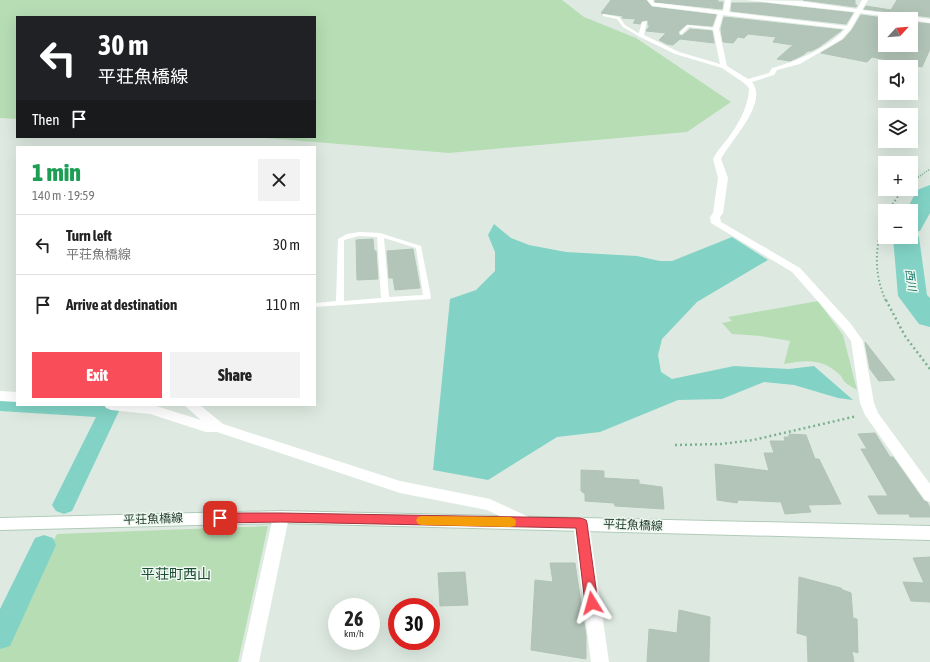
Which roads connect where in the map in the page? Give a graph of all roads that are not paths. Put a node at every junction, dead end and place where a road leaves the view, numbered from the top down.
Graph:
1 (650, 0) edge
2 (728, 0) edge
3 (748, 0) edge
4 (865, 0) edge
5 (798, 1) edge
6 (858, 11) junction
7 (724, 12) junction
8 (604, 15) dead end
9 (930, 21) edge
10 (645, 22) dead end
11 (849, 28) junction
12 (716, 29) junction
13 (681, 33) dead end
14 (641, 36) junction
15 (724, 67) junction
16 (747, 81) junction
17 (380, 234) junction
18 (385, 300) junction
19 (340, 303) junction
20 (316, 305) edge
21 (0, 396) edge
22 (16, 397) edge
23 (121, 406) edge
24 (192, 406) edge
25 (218, 427) junction
26 (930, 496) edge
27 (281, 517) junction
28 (527, 523) junction
29 (581, 523) junction
30 (0, 524) edge
31 (930, 533) edge
32 (250, 662) edge
33 (600, 662) edge

1 - 7 street
2 - 7 street
3 - 5 street
4 - 6 street
5 - 6 street
6 - 9 street
6 - 11 street
7 - 11 street
7 - 12 street
8 - 14 lane
10 - 14 street
11 - 16 street
12 - 13 lane
12 - 15 street
14 - 15 street
15 - 16 street
16 - 26 street
17 - 18 lane
17 - 18 lane
17 - 19 lane
18 - 19 lane
19 - 20 lane
21 - 22 street
23 - 25 street
24 - 25 street
25 - 28 street
27 - 28 street, 平荘魚橋線
27 - 30 street, 平荘魚橋線
27 - 32 street
28 - 29 street, 平荘魚橋線
29 - 31 street, 平荘魚橋線
29 - 33 street

